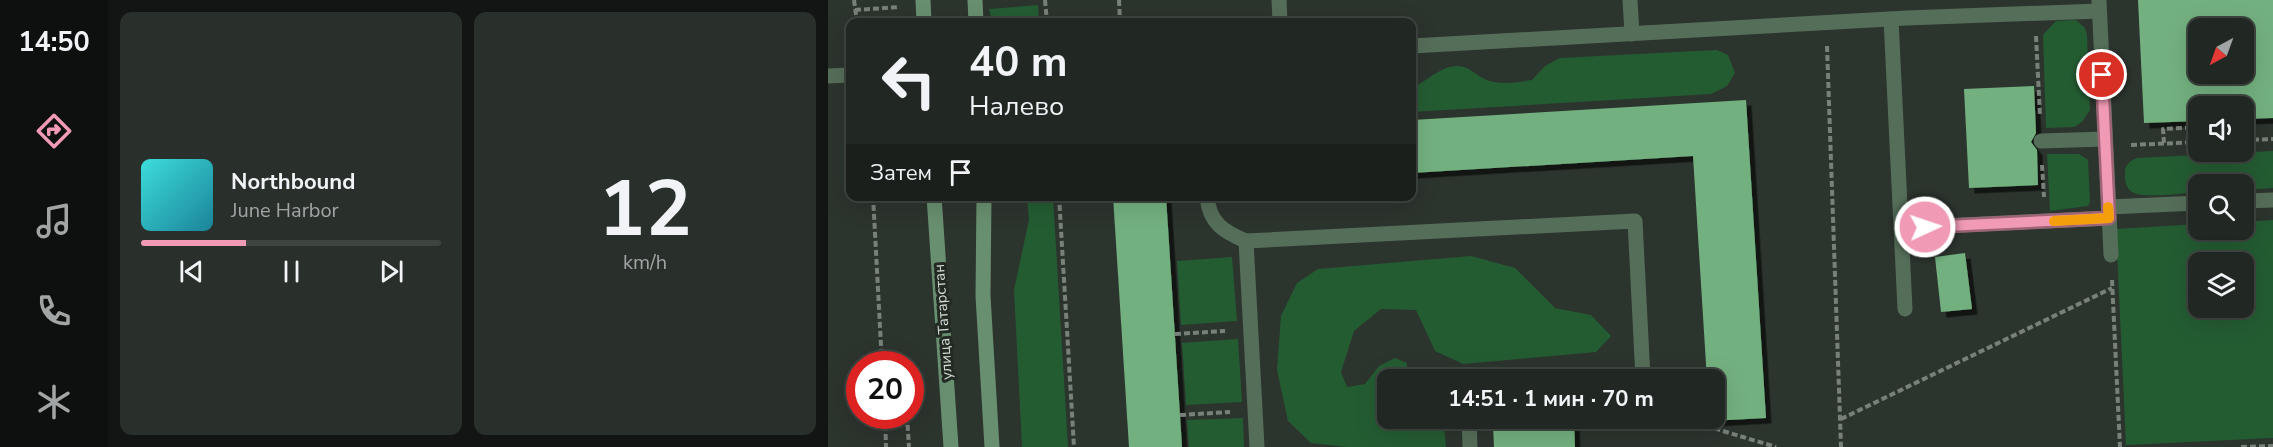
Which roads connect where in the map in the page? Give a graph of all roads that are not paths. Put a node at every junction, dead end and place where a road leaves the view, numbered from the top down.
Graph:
1 (923, 0) edge
2 (975, 0) edge
3 (1279, 0) edge
4 (1630, 0) edge
5 (2099, 6) edge
6 (924, 18) edge
7 (976, 18) edge
8 (1280, 18) edge
9 (1891, 19) junction
10 (1632, 34) junction
11 (1416, 46) edge
12 (846, 75) edge
13 (828, 76) edge
14 (2041, 141) road end
15 (2105, 142) junction
16 (2273, 200) edge
17 (934, 201) edge
18 (984, 201) edge
19 (1207, 201) edge
20 (2254, 201) edge
21 (2188, 204) edge
22 (2109, 213) junction
23 (1901, 228) junction
24 (1246, 241) junction
25 (2111, 255) road end
26 (1905, 309) dead end
27 (1643, 369) edge
28 (1469, 429) edge
29 (951, 447) edge
30 (992, 447) edge
31 (1257, 447) edge
32 (1470, 447) edge

1 - 6 street
2 - 7 street
3 - 8 lane
4 - 10 lane
5 - 9 lane
5 - 15 lane
9 - 10 lane
9 - 23 lane
10 - 11 lane
12 - 13 lane
14 - 15 lane
15 - 22 lane
16 - 20 lane
17 - 29 street, улица Татарстан
18 - 30 street
19 - 24 lane
21 - 22 lane
22 - 23 lane
22 - 25 lane
23 - 26 lane
24 - 27 lane
24 - 31 lane
28 - 32 lane

